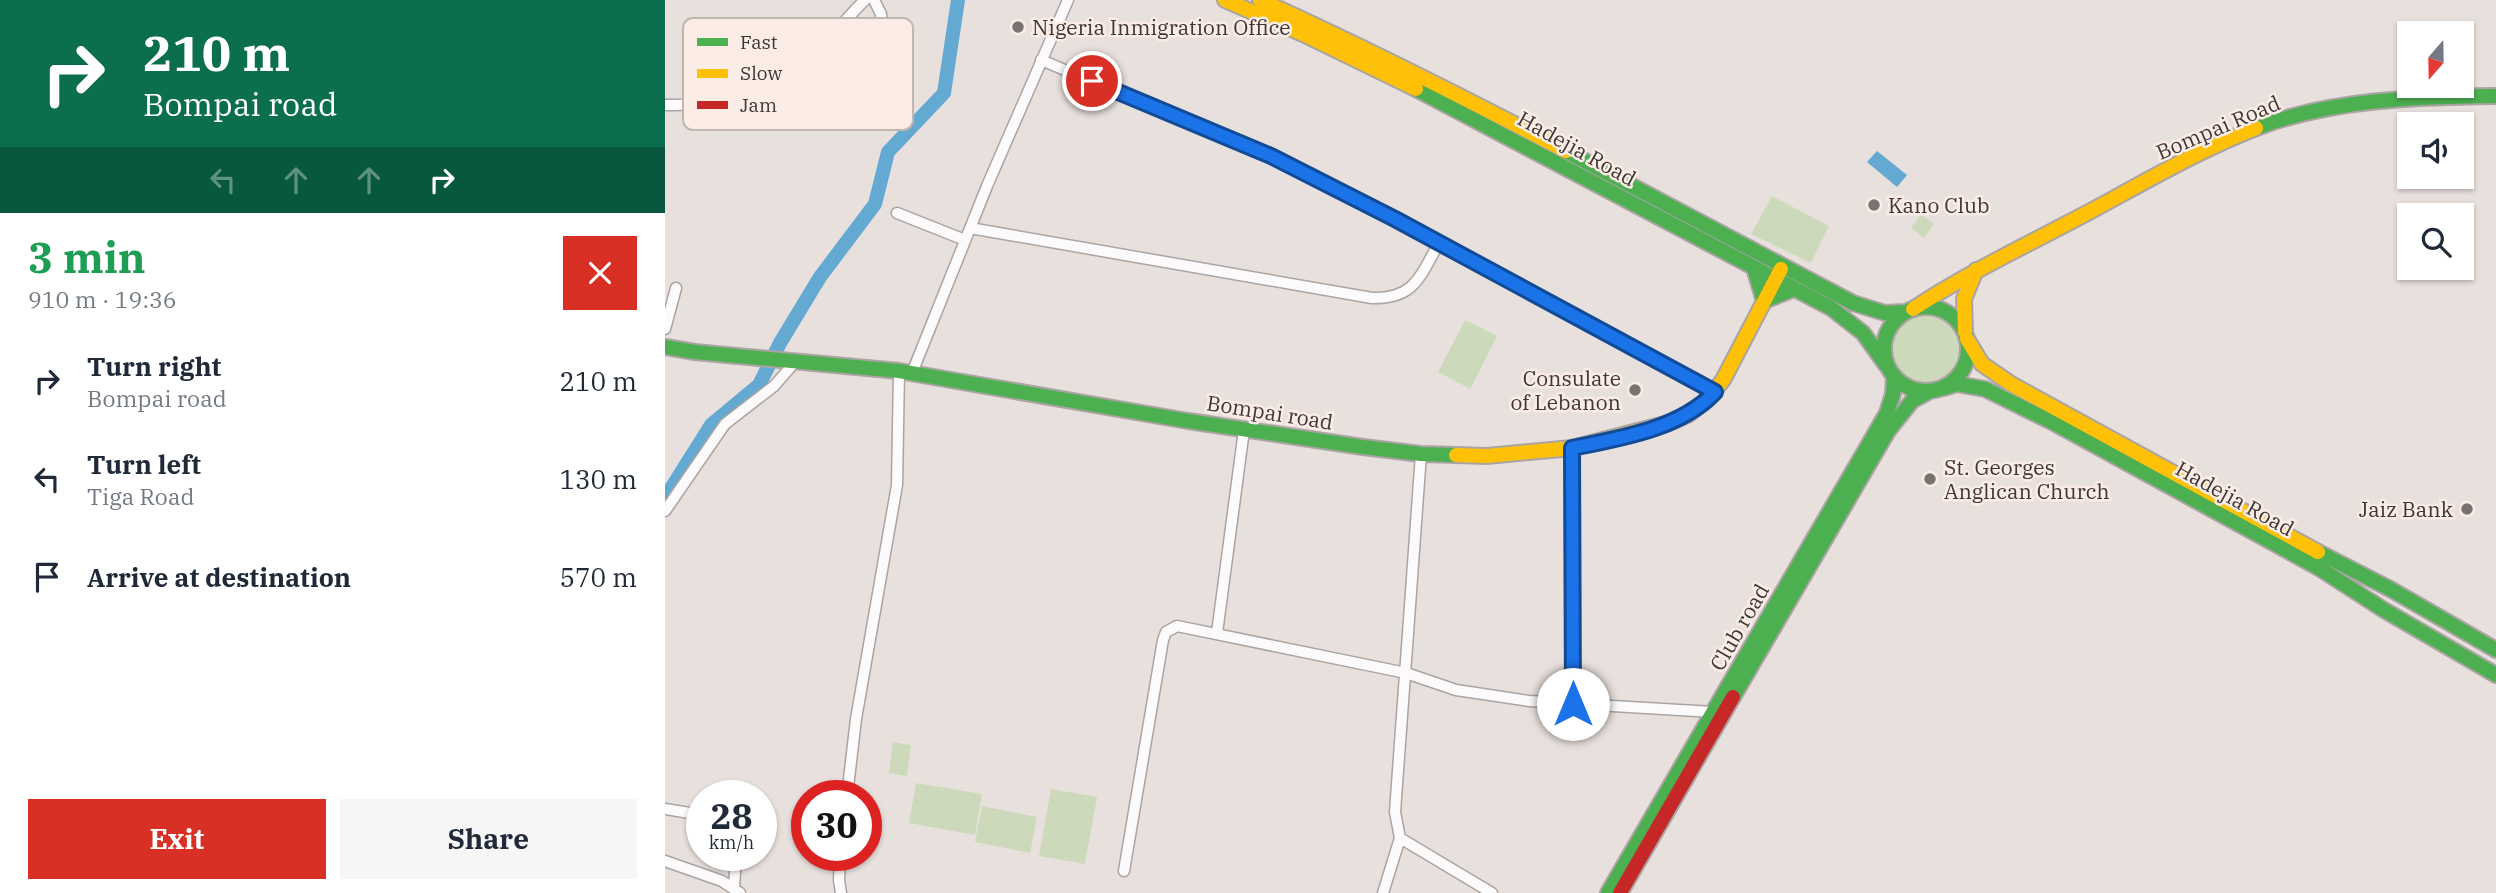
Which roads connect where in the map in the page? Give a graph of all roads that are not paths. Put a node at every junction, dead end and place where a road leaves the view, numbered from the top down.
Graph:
1 (865, 0) edge
2 (874, 0) edge
3 (1068, 0) edge
4 (1225, 0) edge
5 (1260, 0) edge
6 (848, 18) edge
7 (881, 18) edge
8 (1041, 60) junction
9 (2496, 96) edge
10 (683, 104) edge
11 (665, 105) edge
12 (897, 213) dead end
13 (970, 228) junction
14 (965, 240) junction
15 (1439, 243) junction
16 (1784, 265) junction
17 (1754, 268) junction
18 (1977, 269) junction
19 (1775, 279) junction
20 (676, 288) dead end
21 (1794, 289) junction
22 (1764, 301) junction
23 (1909, 310) junction
24 (665, 329) edge
25 (1966, 335) junction
26 (665, 347) edge
27 (795, 362) junction
28 (1890, 371) junction
29 (905, 372) junction
30 (1937, 389) junction
31 (1715, 392) junction
32 (1244, 430) junction
33 (1572, 448) junction
34 (1421, 454) junction
35 (665, 511) edge
36 (1830, 520) junction
37 (2340, 564) junction
38 (2336, 579) junction
39 (2373, 591) junction
40 (1217, 633) junction
41 (2496, 650) edge
42 (2496, 656) edge
43 (2496, 666) edge
44 (1406, 673) junction
45 (2496, 675) edge
46 (1573, 704) junction
47 (1713, 712) junction
48 (849, 780) edge
49 (665, 809) edge
50 (686, 812) edge
51 (1400, 838) junction
52 (665, 861) edge
53 (736, 871) edge
54 (839, 871) edge
55 (1124, 871) dead end
56 (737, 891) edge
57 (841, 893) edge
58 (1384, 893) edge
59 (1492, 893) edge
60 (1608, 893) edge
61 (1621, 893) edge

1 - 6 street
2 - 7 street
3 - 8 street
4 - 17 main road, Hadejia Road
5 - 16 main road, Hadejia Road
8 - 13 street
8 - 15 street
9 - 18 main road, Bompai Road
10 - 11 street
12 - 14 street
13 - 14 street
13 - 15 street
14 - 29 street
15 - 31 street
16 - 19 main road, Bompai road
16 - 23 main road, Hadejia Road
17 - 19 main road, Hadejia Road
17 - 22 main road
18 - 23 main road, Bompai Road
18 - 25 main road
19 - 21 main road, Hadejia Road
19 - 22 main road, Bompai road
20 - 24 street
21 - 22 main road
21 - 28 main road, Hadejia Road
22 - 31 main road, Bompai road
23 - 25 main road
23 - 28 main road
25 - 30 main road
25 - 37 main road, Hadejia Road
26 - 27 main road, Bompai road
27 - 29 main road, Bompai road
27 - 35 street
28 - 30 main road
28 - 36 main road, Club road
29 - 32 main road, Bompai road
29 - 48 street
30 - 36 main road
30 - 38 main road, Hadejia Road
31 - 33 main road, Bompai road
32 - 34 main road, Bompai road
32 - 40 street
33 - 34 main road, Bompai road
33 - 46 street
34 - 44 street
36 - 47 main road, Club road
36 - 61 main road
37 - 39 main road
37 - 41 main road, Hadejia Road
38 - 39 main road
38 - 45 main road, Hadejia Road
39 - 42 main road
39 - 43 main road
40 - 44 street
40 - 55 street
44 - 46 street
44 - 51 street
46 - 47 street
47 - 60 main road, Club road
49 - 50 street
51 - 58 street
51 - 59 street
52 - 56 street
53 - 56 street
54 - 57 street

